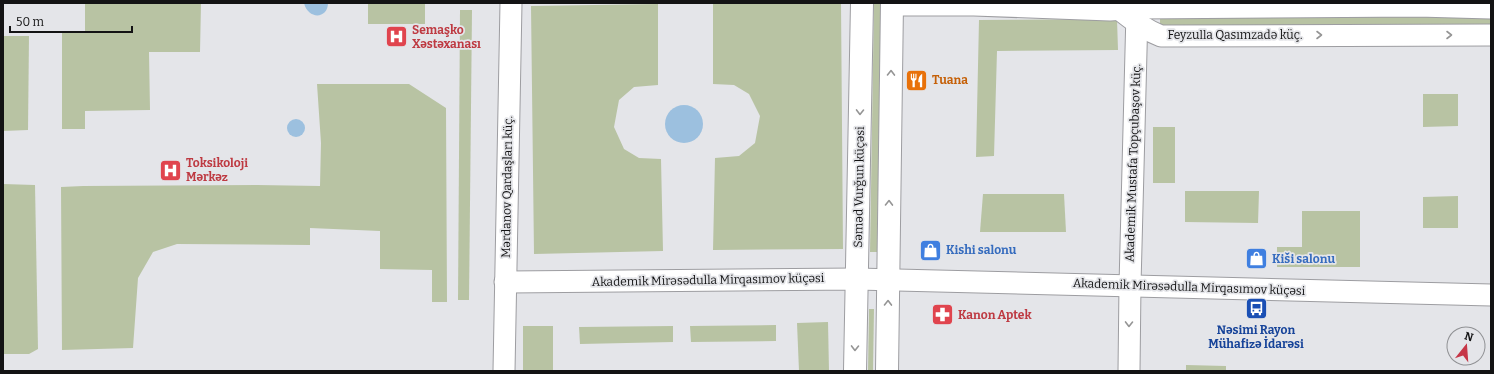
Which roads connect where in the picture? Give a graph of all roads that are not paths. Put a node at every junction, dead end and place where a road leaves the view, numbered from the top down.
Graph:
1 (511, 3) edge
2 (862, 3) edge
3 (892, 4) edge
4 (1491, 8) edge
5 (1133, 11) edge
6 (1491, 35) edge
7 (857, 279) junction
8 (888, 279) junction
9 (505, 282) junction
10 (1130, 285) junction
11 (1491, 295) edge
12 (504, 371) edge
13 (855, 371) edge
14 (887, 371) edge
15 (1129, 371) edge

1 - 9 street, Mərdanov Qardaşları küç.
2 -> 7 main road, Səməd Vurğun küçəsi
3 - 5 street, Feyzulla Qasımzadə küç.
8 -> 3 main road
4 - 5 street, Feyzulla Qasımzadə küç.
5 -> 6 street, Feyzulla Qasımzadə küç.
5 - 10 street, Akademik Mustafa Topçubaşov küç.
7 - 8 street, Akademik Mirəsədulla Mirqasımov küçəsi
7 - 9 street, Akademik Mirəsədulla Mirqasımov küçəsi
7 -> 13 main road, Səməd Vurğun küçəsi
8 - 10 street, Akademik Mirəsədulla Mirqasımov küçəsi
14 -> 8 main road
9 - 12 street, Mərdanov Qardaşları küç.
10 - 11 street, Akademik Mirəsədulla Mirqasımov küçəsi
10 -> 15 street, Akademik Mustafa Topçubaşov küç.

